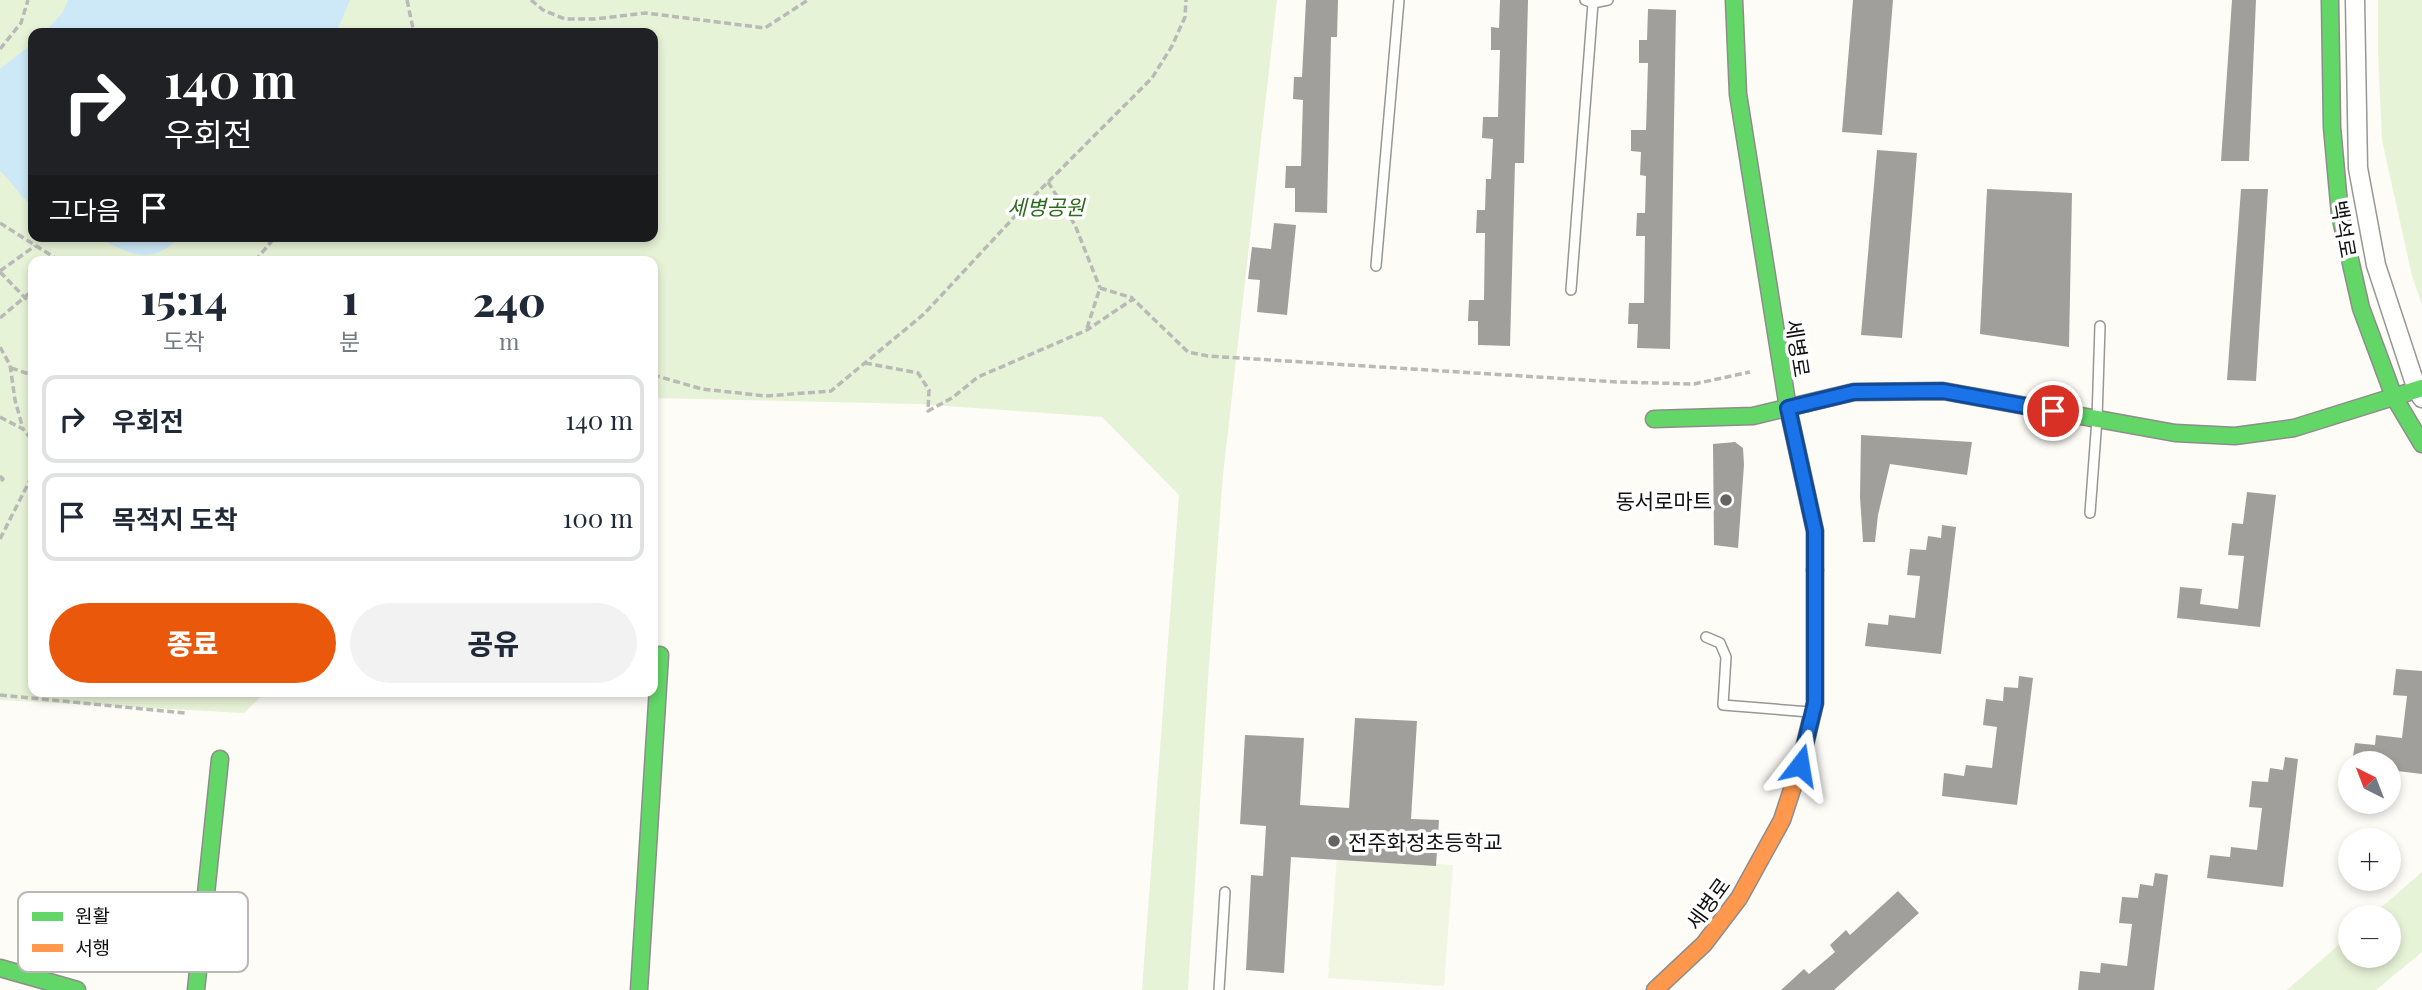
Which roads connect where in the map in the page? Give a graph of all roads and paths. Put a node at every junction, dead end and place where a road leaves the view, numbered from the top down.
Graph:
1 (28, 0) edge
2 (407, 0) edge
3 (531, 0) edge
4 (808, 0) edge
5 (1186, 0) edge
6 (1399, 0) edge
7 (1608, 0) edge
8 (1734, 0) edge
9 (2330, 0) edge
10 (2355, 0) edge
11 (1589, 2) edge
12 (413, 28) edge
13 (0, 49) edge
14 (1048, 182) junction
15 (0, 223) edge
16 (28, 241) edge
17 (30, 242) edge
18 (271, 242) edge
19 (36, 246) junction
20 (52, 256) edge
21 (259, 256) edge
22 (1376, 266) dead end
23 (0, 272) edge
24 (1100, 288) junction
25 (1572, 290) dead end
26 (28, 294) edge
27 (25, 296) junction
28 (1133, 299) junction
29 (28, 300) edge
30 (0, 318) edge
31 (2101, 326) dead end
32 (1087, 330) junction
33 (0, 347) edge
34 (865, 363) junction
35 (10, 368) junction
36 (1750, 372) dead end
37 (28, 373) edge
38 (658, 376) edge
39 (2420, 392) edge
40 (2394, 397) junction
41 (1788, 408) junction
42 (0, 417) edge
43 (1654, 419) dead end
44 (2098, 419) junction
45 (23, 429) junction
46 (28, 435) edge
47 (2422, 444) edge
48 (0, 476) edge
49 (0, 482) edge
50 (28, 484) edge
51 (2090, 513) dead end
52 (0, 539) edge
53 (1706, 637) dead end
54 (660, 655) dead end
55 (658, 687) edge
56 (0, 695) edge
57 (657, 697) edge
58 (185, 713) dead end
59 (1812, 713) junction
60 (220, 759) dead end
61 (206, 892) edge
62 (1225, 892) dead end
63 (0, 968) edge
64 (198, 972) edge
65 (77, 990) edge
66 (196, 990) edge
67 (639, 990) edge
68 (1219, 990) edge
69 (1655, 990) edge

1 - 13 path
2 - 12 path
3 - 4 path
5 - 14 path
6 - 22 lane
7 - 11 lane
8 - 41 street, 세병로
9 - 40 street, 백석로
10 - 39 street, 백석로
11 - 25 lane
14 - 24 path
14 - 34 path
15 - 16 path
17 - 19 path
18 - 21 path
19 - 20 path
19 - 23 path
23 - 27 path
24 - 28 path
24 - 32 path
26 - 27 path
27 - 29 path
27 - 30 path
28 - 32 path
28 - 36 path
31 - 44 lane
32 - 34 path
33 - 35 path
34 - 38 path
35 - 37 path
35 - 45 path
39 - 40 street
40 - 44 street
40 - 47 street, 백석로
41 - 43 street
41 - 44 street
41 - 59 street, 세병로
42 - 45 path
44 - 51 lane
45 - 46 path
48 - 49 path
50 - 52 path
53 - 59 lane
54 - 55 street
56 - 58 path
57 - 67 street
59 - 69 street, 세병로
60 - 61 street
62 - 68 lane
63 - 65 street
64 - 66 street

